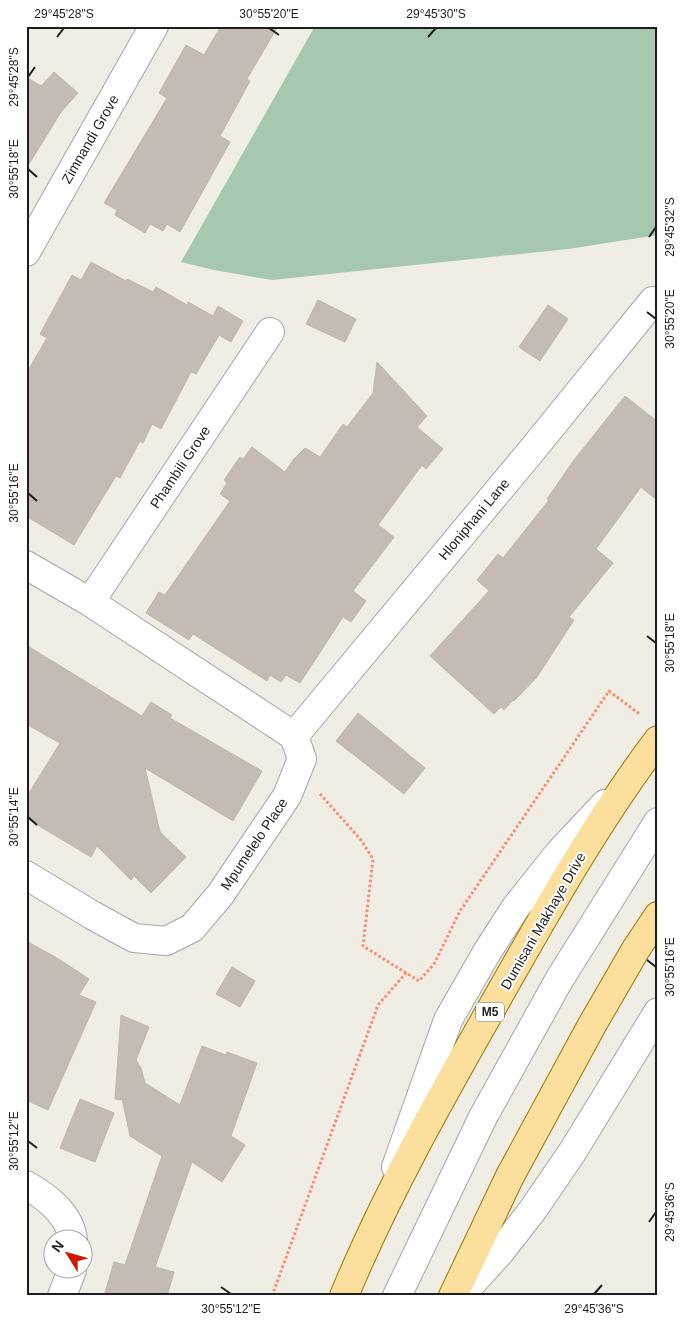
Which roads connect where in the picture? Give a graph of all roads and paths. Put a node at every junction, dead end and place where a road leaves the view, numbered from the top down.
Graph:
1 (154, 26) edge
2 (26, 252) edge
3 (653, 301) dead end
4 (270, 332) dead end
5 (26, 565) edge
6 (90, 602) junction
7 (644, 717) dead end
8 (294, 736) junction
9 (658, 740) edge
10 (298, 769) junction
11 (658, 822) edge
12 (26, 875) edge
13 (658, 916) edge
14 (406, 973) junction
15 (658, 1012) edge
16 (31, 1188) edge
17 (70, 1230) edge
18 (68, 1280) edge
19 (62, 1296) edge
20 (272, 1296) edge
21 (344, 1296) edge
22 (397, 1296) edge
23 (453, 1296) edge
24 (460, 1296) edge

1 - 2 street, Zimnandi Grove
3 - 8 street, Hloniphani Lane
4 - 6 street, Phambili Grove
5 - 6 street
6 - 8 street
7 - 14 path
8 - 10 street, Mpumelelo Place
9 - 21 main road, Dumisani Makhaye Drive / M5
10 - 12 street, Mpumelelo Place
10 - 14 path
11 - 22 street
13 - 23 main road
14 - 20 path
15 - 24 street
16 - 17 street
18 - 19 street

